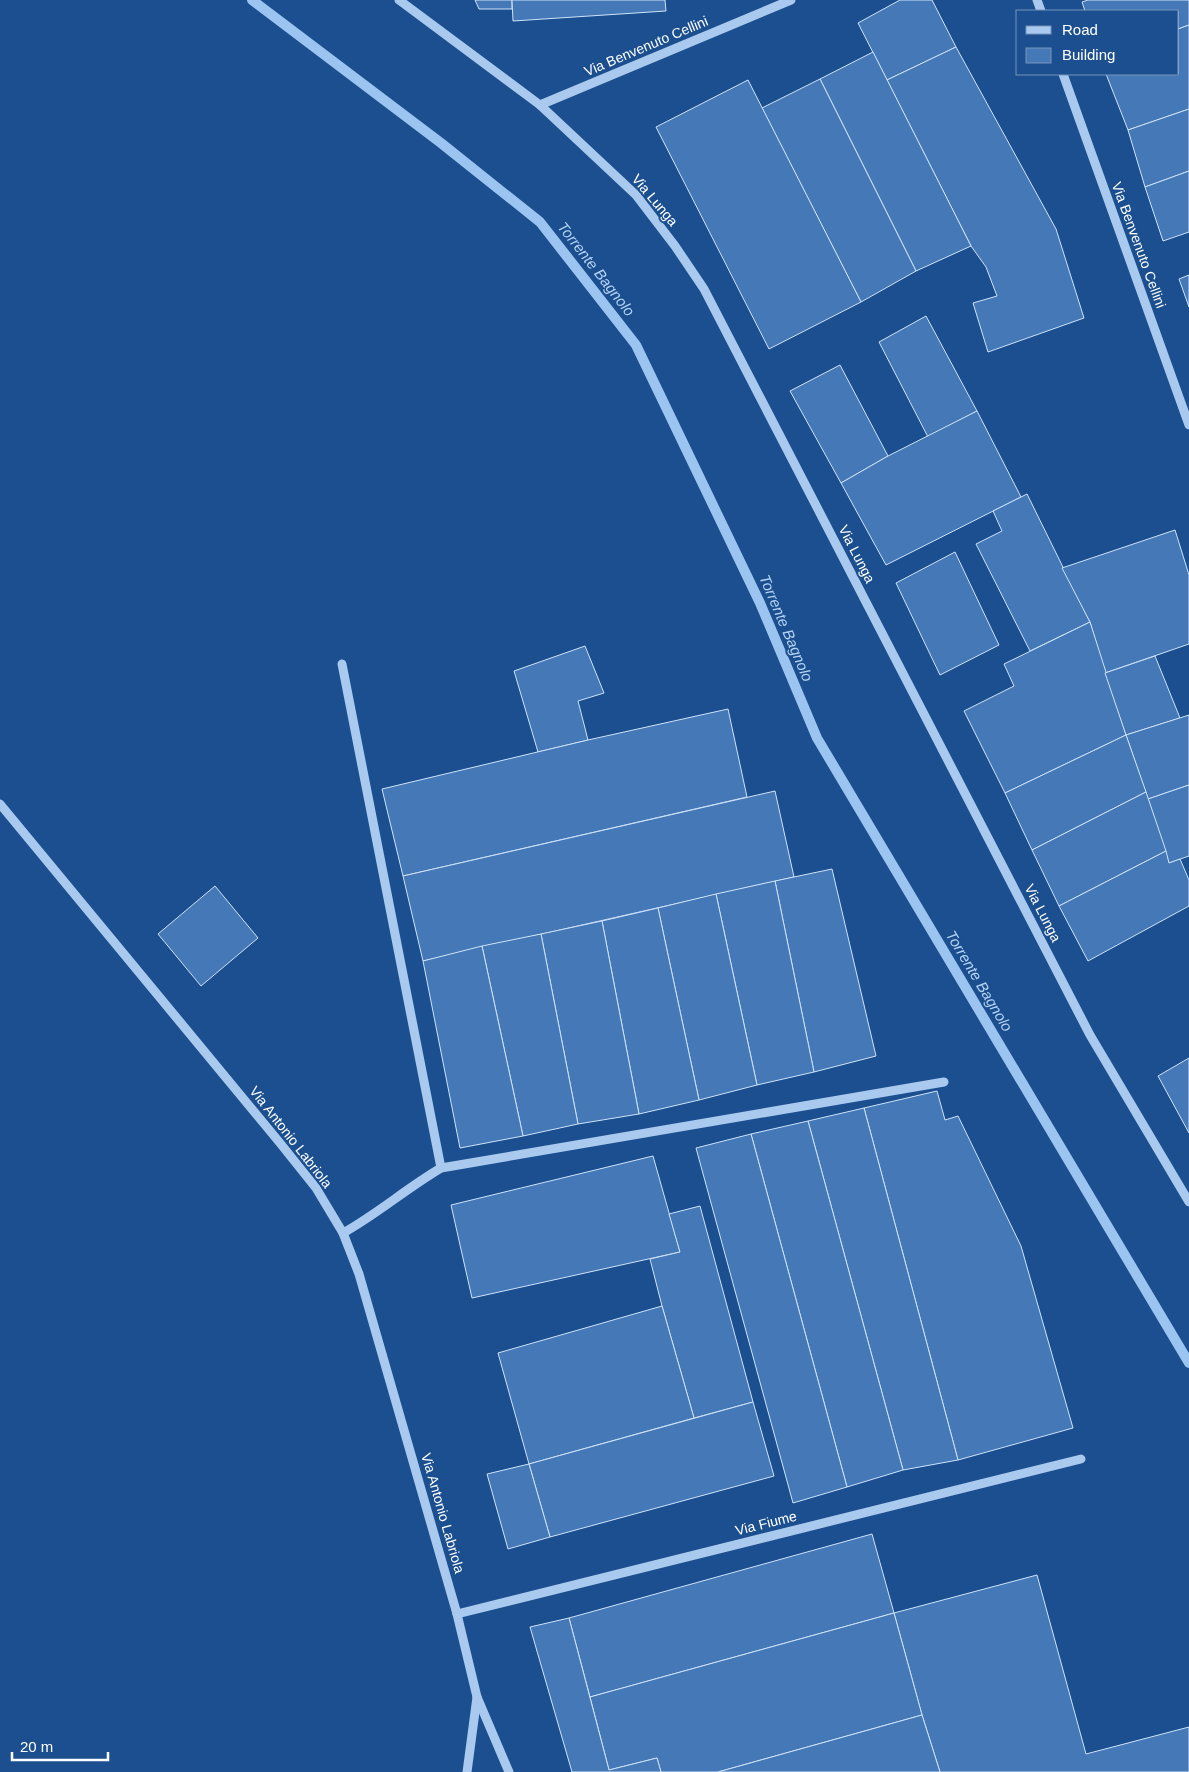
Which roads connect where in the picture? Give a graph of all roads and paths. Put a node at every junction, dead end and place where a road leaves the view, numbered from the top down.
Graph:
1 (399, 0) edge
2 (791, 0) edge
3 (1063, 75) edge
4 (540, 105) junction
5 (1189, 425) edge
6 (342, 664) dead end
7 (0, 804) edge
8 (944, 1082) dead end
9 (441, 1168) junction
10 (1189, 1202) edge
11 (343, 1233) junction
12 (1081, 1460) dead end
13 (457, 1614) junction
14 (476, 1697) junction
15 (467, 1772) edge
16 (509, 1772) edge

1 - 4 street, Via Lunga
2 - 4 street, Via Benvenuto Cellini
3 - 5 street, Via Benvenuto Cellini
4 - 10 street, Via Lunga
6 - 9 street
7 - 11 street, Via Antonio Labriola
8 - 9 street
9 - 11 street
11 - 13 street, Via Antonio Labriola
12 - 13 street, Via Fiume
13 - 14 street, Via Antonio Labriola
14 - 15 street
14 - 16 street

